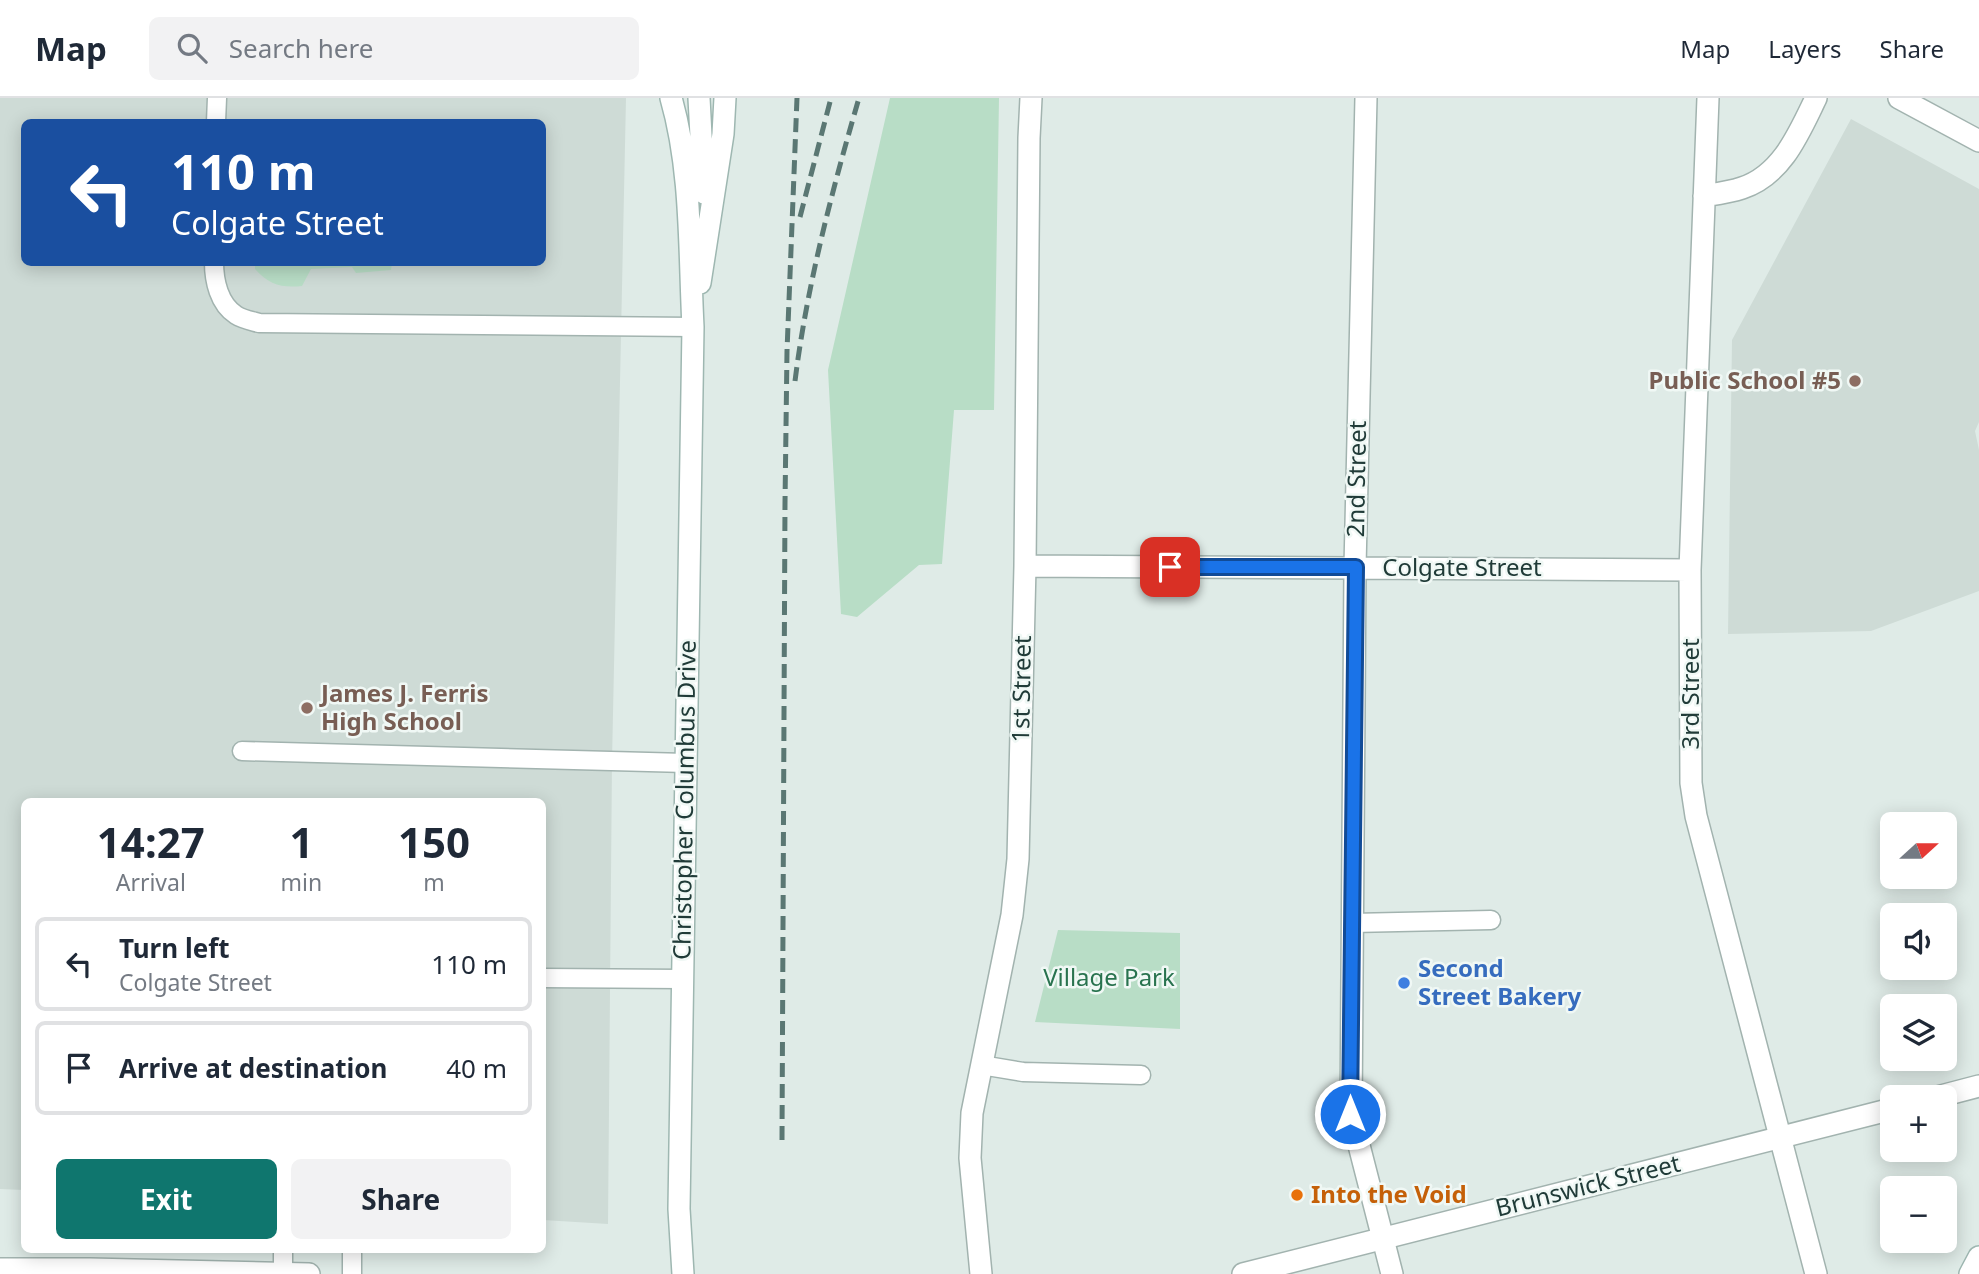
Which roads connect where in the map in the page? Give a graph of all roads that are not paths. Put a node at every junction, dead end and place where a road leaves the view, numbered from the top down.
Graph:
1 (217, 98) edge
2 (671, 98) edge
3 (699, 98) edge
4 (725, 98) edge
5 (1031, 98) edge
6 (1366, 98) edge
7 (1708, 98) edge
8 (1816, 98) edge
9 (1899, 98) edge
10 (216, 119) edge
11 (1979, 141) edge
12 (1704, 196) junction
13 (705, 248) junction
14 (214, 266) edge
15 (693, 327) junction
16 (1025, 566) junction
17 (1356, 567) junction
18 (1690, 569) junction
19 (242, 751) dead end
20 (686, 763) junction
21 (1491, 920) dead end
22 (1352, 923) junction
23 (546, 978) edge
24 (682, 979) junction
25 (981, 1065) junction
26 (1141, 1075) dead end
27 (1979, 1086) edge
28 (1957, 1092) edge
29 (1880, 1112) edge
30 (1779, 1138) junction
31 (1382, 1239) junction
32 (283, 1253) edge
33 (352, 1253) edge
34 (1979, 1257) edge
35 (0, 1269) edge
36 (90, 1271) edge
37 (283, 1273) edge
38 (309, 1274) edge
39 (352, 1274) edge
40 (682, 1274) edge
41 (981, 1274) edge
42 (1243, 1274) edge
43 (1392, 1274) edge
44 (1816, 1274) edge
45 (1970, 1274) edge

1 - 10 lane
2 - 15 street, Christopher Columbus Drive
3 - 13 street, Christopher Columbus Drive
4 - 13 street, Christopher Columbus Drive
5 - 16 street, 1st Street
6 - 17 street, 2nd Street
7 - 12 street, 3rd Street
8 - 12 street
9 - 11 street
12 - 18 street, 3rd Street
13 - 15 street, Christopher Columbus Drive
14 - 15 lane
15 - 20 street, Christopher Columbus Drive
16 - 17 street, Colgate Street
16 - 25 street, 1st Street
17 - 18 street, Colgate Street
17 - 22 street, 2nd Street
18 - 30 street, 3rd Street
19 - 20 lane
20 - 24 street, Christopher Columbus Drive
21 - 22 lane
22 - 31 street, 2nd Street
23 - 24 lane
24 - 40 street, Christopher Columbus Drive
25 - 26 lane
25 - 41 street, 1st Street
27 - 28 street
29 - 30 street, Brunswick Street
30 - 31 street, Brunswick Street
30 - 44 street, 3rd Street
31 - 42 street, Brunswick Street
31 - 43 street, 2nd Street
32 - 37 lane
33 - 39 lane
34 - 45 street
35 - 36 street
36 - 37 street
37 - 38 street

